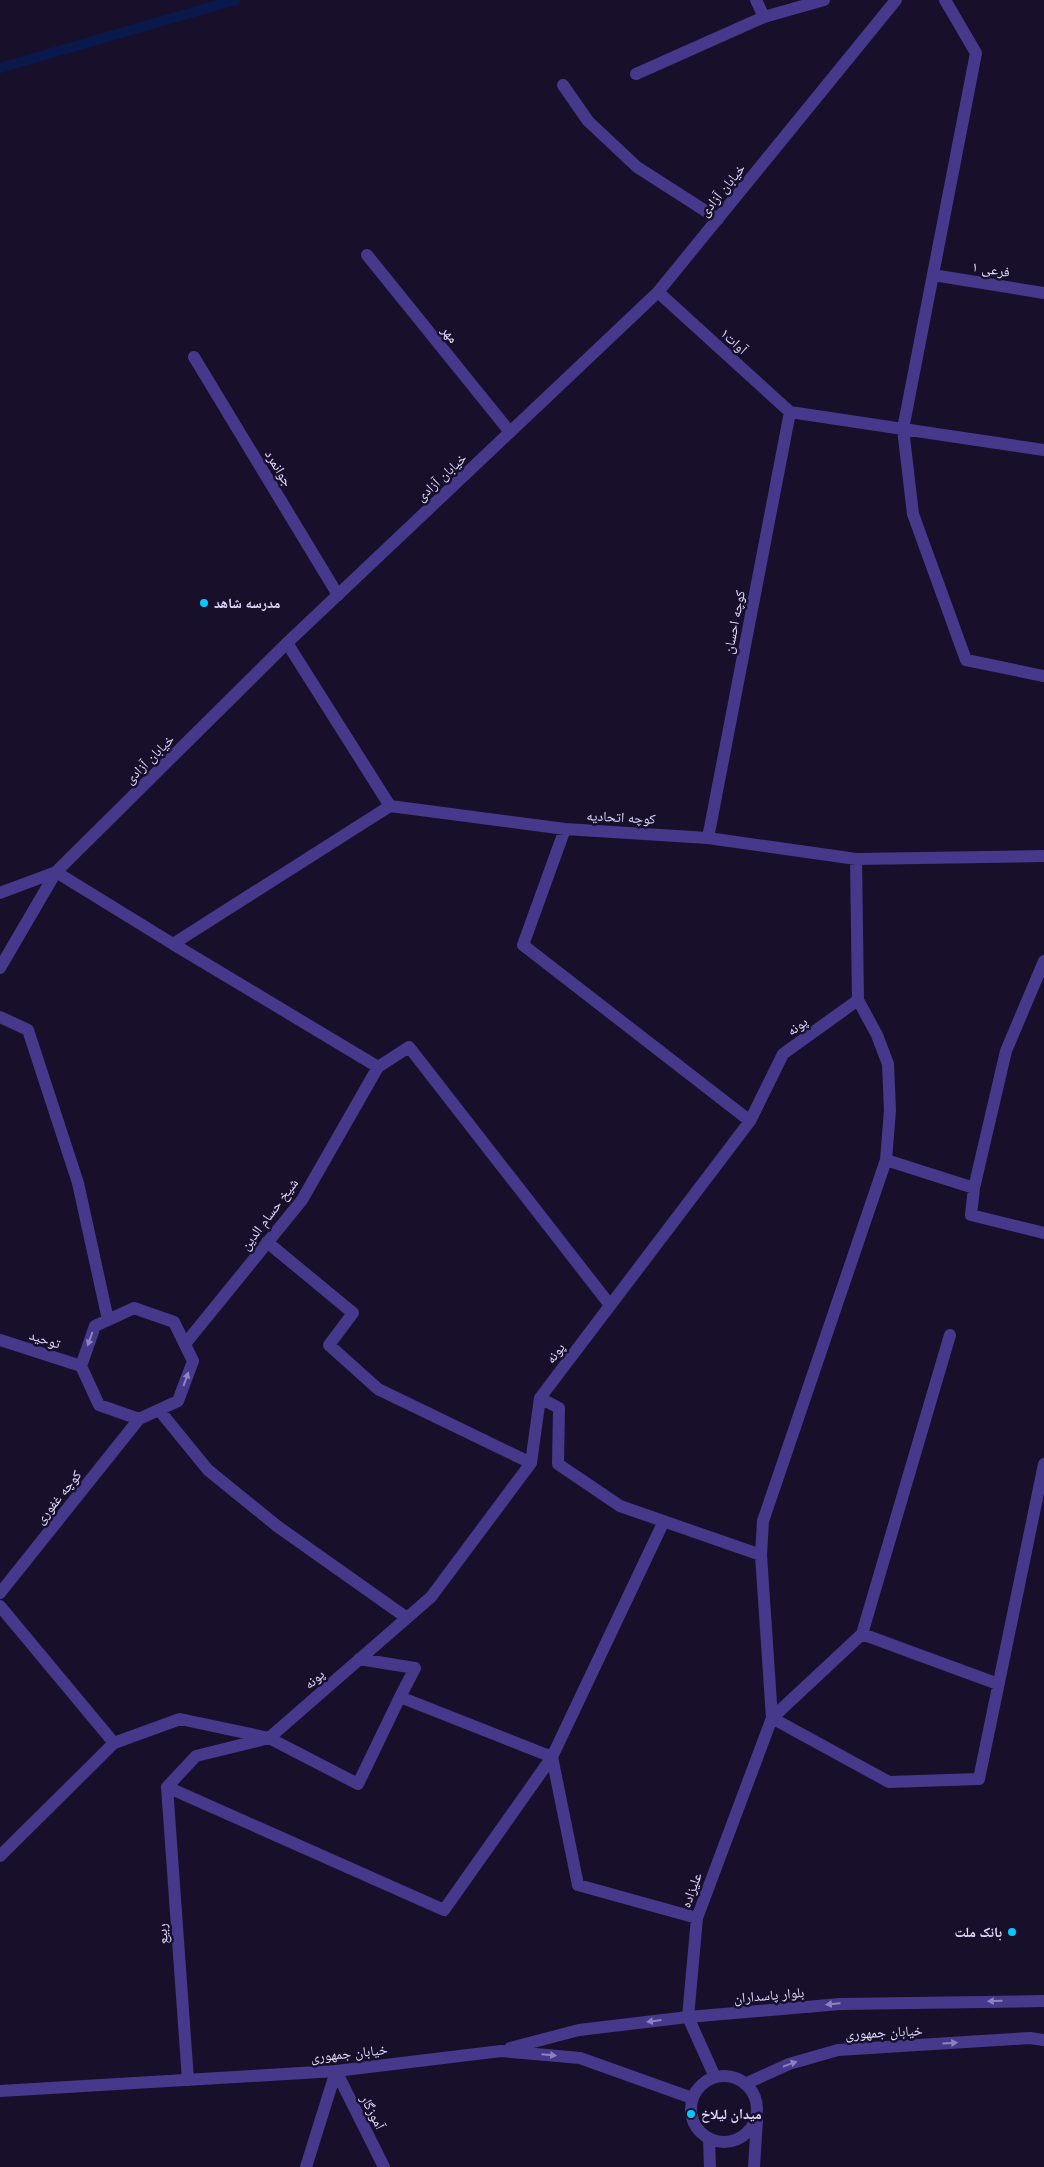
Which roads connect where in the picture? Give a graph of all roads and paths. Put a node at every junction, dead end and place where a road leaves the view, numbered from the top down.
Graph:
1 (756, 0) edge
2 (824, 0) edge
3 (896, 0) edge
4 (945, 0) edge
5 (764, 17) junction
6 (636, 74) dead end
7 (563, 85) dead end
8 (718, 219) junction
9 (367, 255) dead end
10 (933, 275) junction
11 (658, 292) junction
12 (1044, 293) edge
13 (194, 357) dead end
14 (790, 412) junction
15 (903, 430) junction
16 (510, 432) junction
17 (1044, 450) edge
18 (338, 595) junction
19 (287, 643) junction
20 (1044, 676) edge
21 (390, 806) junction
22 (564, 829) junction
23 (708, 838) junction
24 (1044, 856) edge
25 (856, 859) junction
26 (56, 872) junction
27 (0, 893) edge
28 (172, 944) junction
29 (1044, 961) edge
30 (0, 968) edge
31 (858, 1000) junction
32 (0, 1017) edge
33 (378, 1067) junction
34 (750, 1121) junction
35 (886, 1160) junction
36 (974, 1188) junction
37 (1044, 1233) edge
38 (267, 1242) junction
39 (610, 1305) junction
40 (108, 1320) junction
41 (950, 1335) dead end
42 (0, 1340) edge
43 (185, 1344) junction
44 (81, 1366) junction
45 (540, 1398) junction
46 (159, 1410) junction
47 (140, 1419) junction
48 (532, 1463) junction
49 (1044, 1464) edge
50 (664, 1521) junction
51 (761, 1555) junction
52 (0, 1593) edge
53 (0, 1606) edge
54 (407, 1618) junction
55 (862, 1634) junction
56 (360, 1659) junction
57 (998, 1684) junction
58 (400, 1697) junction
59 (772, 1718) junction
60 (269, 1738) junction
61 (114, 1743) junction
62 (552, 1757) junction
63 (167, 1787) junction
64 (0, 1856) edge
65 (697, 1918) junction
66 (1044, 2001) edge
67 (688, 2017) junction
68 (1044, 2040) edge
69 (501, 2051) junction
70 (336, 2071) junction
71 (715, 2077) junction
72 (188, 2080) junction
73 (745, 2084) junction
74 (0, 2091) edge
75 (692, 2098) junction
76 (758, 2112) junction
77 (709, 2139) junction
78 (306, 2167) edge
79 (384, 2167) edge
80 (710, 2167) edge
81 (754, 2167) edge

1 - 5 street
2 - 5 street
3 - 8 street, خیابان آزادی
4 - 10 street
5 - 6 street
7 - 8 street
8 - 11 street, خیابان آزادی
9 - 16 street, مهر
10 - 12 street, فرعی ۱
10 - 15 street
11 - 14 street, آوات۱
11 - 16 street, خیابان آزادی
13 - 18 street, جوانمرد
14 - 15 street
14 - 23 street, کوچه احسان
15 - 17 street
15 - 20 street
16 - 18 street, خیابان آزادی
18 - 19 street, خیابان آزادی
19 - 21 street
19 - 26 street, خیابان آزادی
21 - 22 street, کوچه اتحادیه
21 - 28 street
22 - 23 street, کوچه اتحادیه
22 - 34 street
23 - 25 street, کوچه اتحادیه
24 - 25 street, کوچه اتحادیه
25 - 31 street
26 - 27 street
26 - 28 street
26 - 30 street, خیابان آزادی
28 - 33 street
29 - 36 street
31 - 34 street, پونه
31 - 35 street
32 - 40 street
33 - 38 street, شیخ حسام الدین
33 - 39 street
34 - 39 street, پونه
35 - 36 street
35 - 51 street
36 - 37 street
38 - 43 street, شیخ حسام الدین
38 - 48 street
39 - 45 street, پونه
40 - 43 street
40 -> 44 street
41 - 55 street
42 - 44 street, توحید
46 -> 43 street
44 - 47 street
45 - 48 street, پونه
45 - 50 street
46 - 47 street
46 - 54 street
47 - 52 street, کوچه غفوری
48 - 54 street, پونه
49 - 57 street
50 - 51 street
50 - 62 street
51 - 59 street
53 - 61 street
54 - 56 street, پونه
55 - 57 street
55 - 59 street
56 - 58 street
56 - 60 street, پونه
57 - 59 street
58 - 60 street
58 - 62 street
59 - 65 street, علیزاده
60 - 61 street
60 - 63 street, پونه
61 - 64 street
62 - 63 street
62 - 65 street
63 - 72 street, ربیع
65 - 67 street, علیزاده
66 -> 67 street, بلوار پاسداران
67 -> 69 street, بلوار پاسداران
67 - 71 street, علیزاده
73 -> 68 street, خیابان جمهوری
69 - 70 street, خیابان جمهوری
69 -> 75 street, خیابان جمهوری
70 - 72 street, خیابان جمهوری
70 - 78 street
70 - 79 street, آموزگار
71 - 73 street
71 - 75 street
72 - 74 street, خیابان جمهوری
73 - 76 street
75 - 77 street
76 - 77 street
76 - 81 street
77 - 80 street

